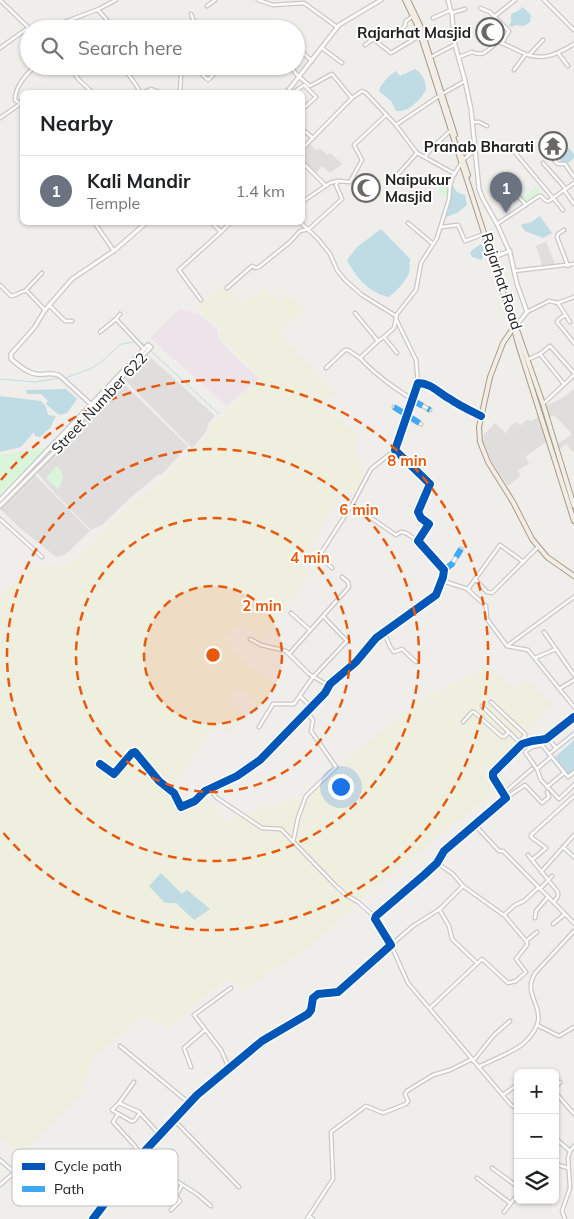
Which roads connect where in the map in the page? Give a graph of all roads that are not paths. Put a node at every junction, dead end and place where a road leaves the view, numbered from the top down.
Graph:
1 (0, 0) edge
2 (116, 0) edge
3 (215, 0) edge
4 (258, 0) edge
5 (381, 0) edge
6 (407, 0) edge
7 (448, 0) edge
8 (515, 0) edge
9 (544, 0) edge
10 (207, 6) dead end
11 (480, 8) dead end
12 (465, 9) dead end
13 (98, 10) junction
14 (451, 12) junction
15 (191, 14) dead end
16 (413, 16) junction
17 (495, 16) junction
18 (433, 18) dead end
19 (21, 20) edge
20 (71, 20) edge
21 (107, 20) edge
22 (193, 20) edge
23 (337, 28) junction
24 (574, 30) edge
25 (400, 31) dead end
26 (20, 34) edge
27 (420, 35) junction
28 (543, 40) dead end
29 (502, 43) junction
30 (574, 44) edge
31 (365, 45) dead end
32 (454, 45) junction
33 (0, 48) edge
34 (322, 48) junction
35 (558, 53) junction
36 (305, 55) edge
37 (527, 55) junction
38 (431, 57) junction
39 (459, 57) junction
40 (312, 61) junction
41 (342, 63) dead end
42 (568, 66) dead end
43 (305, 70) edge
44 (514, 70) dead end
45 (27, 75) edge
46 (75, 75) edge
47 (129, 75) edge
48 (181, 75) edge
49 (202, 75) edge
50 (213, 75) edge
51 (299, 77) joint
52 (465, 81) junction
53 (90, 90) edge
54 (139, 90) edge
55 (181, 90) edge
56 (289, 90) edge
57 (297, 90) edge
58 (441, 95) junction
59 (352, 98) junction
60 (20, 103) edge
61 (20, 105) edge
62 (305, 107) edge
63 (386, 115) junction
64 (0, 118) edge
65 (472, 122) junction
66 (396, 125) junction
67 (487, 126) dead end
68 (305, 131) edge
69 (451, 131) junction
70 (313, 138) junction
71 (305, 145) edge
72 (476, 149) junction
73 (512, 149) dead end
74 (417, 152) junction
75 (425, 157) junction
76 (554, 160) dead end
77 (462, 161) junction
78 (543, 163) dead end
79 (305, 165) edge
80 (455, 174) junction
81 (574, 177) edge
82 (338, 181) junction
83 (505, 181) dead end
84 (391, 182) dead end
85 (574, 184) edge
86 (326, 186) junction
87 (565, 190) junction
88 (553, 198) junction
89 (305, 200) edge
90 (574, 204) edge
91 (526, 205) junction
92 (563, 210) dead end
93 (408, 223) dead end
94 (498, 224) junction
95 (96, 225) edge
96 (144, 225) edge
97 (214, 225) edge
98 (228, 225) edge
99 (302, 225) edge
100 (441, 227) junction
101 (306, 230) junction
102 (564, 230) dead end
103 (221, 232) junction
104 (484, 234) junction
105 (433, 244) junction
106 (114, 251) junction
107 (510, 251) junction
108 (494, 257) junction
109 (574, 264) edge
110 (568, 266) junction
111 (514, 271) junction
112 (42, 273) dead end
113 (0, 285) edge
114 (227, 288) dead end
115 (25, 291) junction
116 (574, 297) edge
117 (201, 300) dead end
118 (558, 303) junction
119 (49, 305) junction
120 (45, 310) junction
121 (527, 312) junction
122 (355, 313) dead end
123 (120, 314) dead end
124 (565, 314) junction
125 (395, 317) junction
126 (116, 318) junction
127 (72, 322) dead end
128 (570, 322) dead end
129 (515, 327) junction
130 (100, 332) dead end
131 (384, 337) junction
132 (378, 341) junction
133 (574, 343) edge
134 (144, 349) junction
135 (398, 353) dead end
136 (540, 354) junction
137 (360, 358) junction
138 (526, 361) junction
139 (126, 367) junction
140 (326, 368) dead end
141 (129, 370) junction
142 (574, 374) edge
143 (418, 383) junction
144 (564, 384) junction
145 (412, 400) junction
146 (543, 404) junction
147 (92, 405) junction
148 (394, 407) dead end
149 (430, 410) dead end
150 (407, 415) junction
151 (481, 416) junction
152 (421, 424) dead end
153 (395, 450) junction
154 (0, 500) edge
155 (352, 505) junction
156 (0, 506) edge
157 (574, 506) edge
158 (0, 519) edge
159 (574, 520) edge
160 (418, 541) junction
161 (538, 547) junction
162 (461, 549) dead end
163 (42, 557) dead end
164 (522, 560) junction
165 (332, 568) dead end
166 (444, 570) junction
167 (574, 576) edge
168 (342, 577) dead end
169 (475, 579) junction
170 (442, 581) junction
171 (467, 589) junction
172 (574, 597) edge
173 (290, 614) dead end
174 (323, 616) junction
175 (310, 630) junction
176 (384, 632) junction
177 (544, 632) dead end
178 (250, 639) dead end
179 (507, 646) junction
180 (556, 649) junction
181 (289, 654) junction
182 (535, 658) junction
183 (416, 662) dead end
184 (574, 675) edge
185 (313, 677) junction
186 (574, 680) edge
187 (329, 686) junction
188 (560, 689) junction
189 (300, 696) junction
190 (491, 702) dead end
191 (482, 706) dead end
192 (574, 707) edge
193 (311, 708) junction
194 (307, 712) junction
195 (573, 719) edge
196 (463, 722) dead end
197 (259, 727) dead end
198 (509, 732) junction
199 (574, 734) edge
200 (548, 738) junction
201 (520, 743) junction
202 (556, 748) junction
203 (550, 755) junction
204 (100, 764) dead end
205 (532, 769) dead end
206 (536, 769) junction
207 (574, 772) edge
208 (564, 773) junction
209 (574, 785) edge
210 (548, 787) junction
211 (209, 789) junction
212 (547, 792) dead end
213 (503, 794) junction
214 (574, 796) edge
215 (506, 798) junction
216 (475, 825) junction
217 (574, 835) edge
218 (293, 842) junction
219 (563, 848) junction
220 (528, 855) dead end
221 (574, 857) edge
222 (532, 860) junction
223 (437, 863) junction
224 (541, 872) junction
225 (552, 876) dead end
226 (548, 880) junction
227 (463, 886) junction
228 (539, 888) junction
229 (548, 897) junction
230 (554, 902) junction
231 (439, 909) junction
232 (565, 914) junction
233 (504, 915) junction
234 (375, 917) junction
235 (535, 918) dead end
236 (574, 923) edge
237 (553, 924) dead end
238 (574, 931) edge
239 (537, 932) dead end
240 (526, 941) junction
241 (391, 945) junction
242 (477, 963) junction
243 (526, 972) junction
244 (532, 978) junction
245 (231, 988) dead end
246 (430, 1008) junction
247 (510, 1021) dead end
248 (537, 1025) junction
249 (574, 1026) edge
250 (205, 1030) junction
251 (120, 1046) dead end
252 (473, 1060) junction
253 (192, 1066) dead end
254 (478, 1067) junction
255 (229, 1068) junction
256 (134, 1082) dead end
257 (514, 1087) edge
258 (503, 1095) junction
259 (559, 1096) edge
260 (119, 1102) junction
261 (188, 1103) junction
262 (514, 1107) edge
263 (140, 1113) junction
264 (118, 1114) junction
265 (574, 1114) edge
266 (174, 1120) junction
267 (159, 1134) junction
268 (559, 1141) edge
269 (574, 1146) edge
270 (138, 1149) edge
271 (146, 1149) edge
272 (570, 1151) junction
273 (0, 1160) edge
274 (559, 1165) edge
275 (492, 1168) dead end
276 (568, 1168) junction
277 (12, 1170) edge
278 (12, 1174) edge
279 (477, 1178) dead end
280 (178, 1182) edge
281 (514, 1184) edge
282 (0, 1185) edge
283 (182, 1185) junction
284 (240, 1187) dead end
285 (178, 1192) edge
286 (514, 1198) edge
287 (510, 1203) junction
288 (103, 1206) edge
289 (175, 1206) edge
290 (211, 1206) dead end
291 (171, 1210) dead end
292 (504, 1212) dead end
293 (309, 1216) junction
294 (93, 1219) edge
295 (307, 1219) edge
296 (313, 1219) edge
297 (565, 1219) edge

1 - 19 street
2 - 13 street
3 - 10 street
4 - 23 street
5 - 23 street
6 - 16 main road, Rajarhat Road
6 - 38 main road, Rajarhat Road
7 - 14 street
8 - 17 street
9 - 24 street
11 - 17 street
12 - 14 street
13 - 20 street
13 - 21 street
14 - 18 street
14 - 32 street
15 - 22 street
16 - 25 street
16 - 27 main road, Rajarhat Road
17 - 29 street
23 - 34 street
26 - 33 street
27 - 31 street
27 - 58 main road, Rajarhat Road
28 - 37 street
29 - 37 street
29 - 39 street
30 - 35 street
32 - 38 street
32 - 39 street
34 - 40 street
34 - 41 street
35 - 37 street
35 - 42 street
36 - 40 street
37 - 44 street
38 - 58 main road, Rajarhat Road
39 - 52 street
40 - 43 street
45 - 60 street
46 - 53 street
47 - 54 street
48 - 55 street
49 - 50 street
51 - 56 street
51 - 59 street
52 - 58 street
52 - 65 street
57 - 62 street
58 - 66 street
58 - 69 main road, Rajarhat Road
58 - 77 main road, Rajarhat Road
59 - 63 street
59 - 70 street
61 - 64 street
63 - 66 street
63 - 82 street
65 - 67 street
65 - 72 street
66 - 74 street
68 - 70 street
69 - 75 street
69 - 77 main road, Rajarhat Road
70 - 71 street
72 - 77 street
72 - 94 street
73 - 88 street
74 - 75 street
74 - 84 street
75 - 80 street
76 - 81 street
77 - 80 street
77 - 104 main road, Rajarhat Road
77 - 108 main road, Rajarhat Road
78 - 87 street
79 - 86 street
80 - 100 street
82 - 86 street
82 - 101 street
83 - 91 street
85 - 87 street
86 - 89 street
87 - 88 street
87 - 90 street
88 - 91 street
88 - 92 street
91 - 94 street
93 - 105 street
94 - 107 street
95 - 106 street
96 - 106 street
97 - 103 street
98 - 103 street
99 - 101 street
100 - 104 street
100 - 105 street
101 - 114 street
101 - 125 street
102 - 110 street
103 - 117 street
104 - 129 main road, Rajarhat Road
105 - 125 street
106 - 119 street
107 - 108 street
107 - 111 street
108 - 129 main road, Rajarhat Road
109 - 110 street
110 - 111 street
111 - 121 street
112 - 115 street
113 - 115 street
115 - 120 street
116 - 118 street
118 - 121 street
118 - 124 street
119 - 120 street
119 - 127 street
120 - 147 street
121 - 129 street
122 - 132 street
123 - 126 street
124 - 128 street
124 - 133 street
125 - 131 street
125 - 143 street
126 - 130 street
126 - 134 street
129 - 138 main road
129 - 151 main road
131 - 132 street
131 - 135 street
132 - 137 street
134 - 139 street, Street Number 622
134 - 141 street, Street Number 622
136 - 138 street
136 - 142 street
136 - 144 street
137 - 140 street
137 - 145 street
138 - 146 main road
138 - 159 main road
139 - 141 street
139 - 147 street, Street Number 622
141 - 147 street, Street Number 622
142 - 144 street
143 - 145 street
143 - 151 street
144 - 146 street
145 - 149 street
145 - 150 street
146 - 157 main road
147 - 154 street, Street Number 622
147 - 156 street, Street Number 622
148 - 150 street
150 - 152 street
150 - 153 street
151 - 161 main road
153 - 155 street
153 - 160 street
155 - 160 street
155 - 165 street
158 - 163 street
160 - 166 street
161 - 164 street
161 - 167 main road
162 - 166 street
164 - 169 street
164 - 169 street
166 - 170 street
168 - 174 street
169 - 171 street
170 - 171 street
170 - 176 street
171 - 179 street
172 - 179 street
173 - 175 street
174 - 175 street
174 - 185 street
175 - 181 street
176 - 183 street
176 - 187 street
177 - 180 street
178 - 181 street
179 - 182 street
180 - 182 street
180 - 184 street
181 - 185 street
182 - 188 street
185 - 187 street
185 - 189 street
186 - 188 street
187 - 193 street
188 - 192 street
189 - 193 street
189 - 197 street
190 - 201 street
191 - 198 street
193 - 194 street
194 - 211 street
194 - 218 street
195 - 200 street
196 - 198 street
198 - 201 street
199 - 202 street
200 - 201 street
200 - 202 street
201 - 213 street
202 - 203 street
203 - 206 street
203 - 206 street
203 - 208 street
204 - 211 street
205 - 213 street
206 - 210 street
207 - 208 street
208 - 210 street
209 - 210 street
211 - 218 street
212 - 215 street
213 - 215 street
214 - 222 street
215 - 216 street
216 - 223 street
216 - 228 street
217 - 219 street
218 - 234 street
219 - 221 street
219 - 224 street
220 - 222 street
222 - 224 street
223 - 227 street
223 - 234 street
224 - 226 street
225 - 226 street
226 - 228 street
226 - 230 street
227 - 231 street
227 - 233 street
228 - 229 street
228 - 233 street
229 - 230 street
229 - 235 street
230 - 232 street
231 - 241 street
231 - 242 street
232 - 236 street
232 - 237 street
233 - 240 street
234 - 241 street
238 - 244 street
239 - 240 street
240 - 243 street
241 - 246 street
241 - 255 street
242 - 243 street
242 - 246 street
243 - 244 street
244 - 248 street
245 - 250 street
246 - 252 street
247 - 252 street
248 - 249 street
248 - 254 street
250 - 253 street
250 - 255 street
251 - 261 street
252 - 254 street
252 - 293 street
254 - 258 street
255 - 261 street
256 - 260 street
257 - 258 street
258 - 262 street
259 - 265 street
260 - 263 street
260 - 264 street
261 - 266 street
263 - 264 street
263 - 267 street
264 - 270 street
266 - 267 street
266 - 284 street
267 - 271 street
268 - 272 street
269 - 272 street
272 - 276 street
273 - 277 street
274 - 276 street
275 - 281 street
276 - 297 street
278 - 282 street
279 - 287 street
280 - 283 street
283 - 285 street
283 - 290 street
286 - 287 street
287 - 292 street
288 - 294 street
289 - 291 street
293 - 295 street
293 - 296 street

